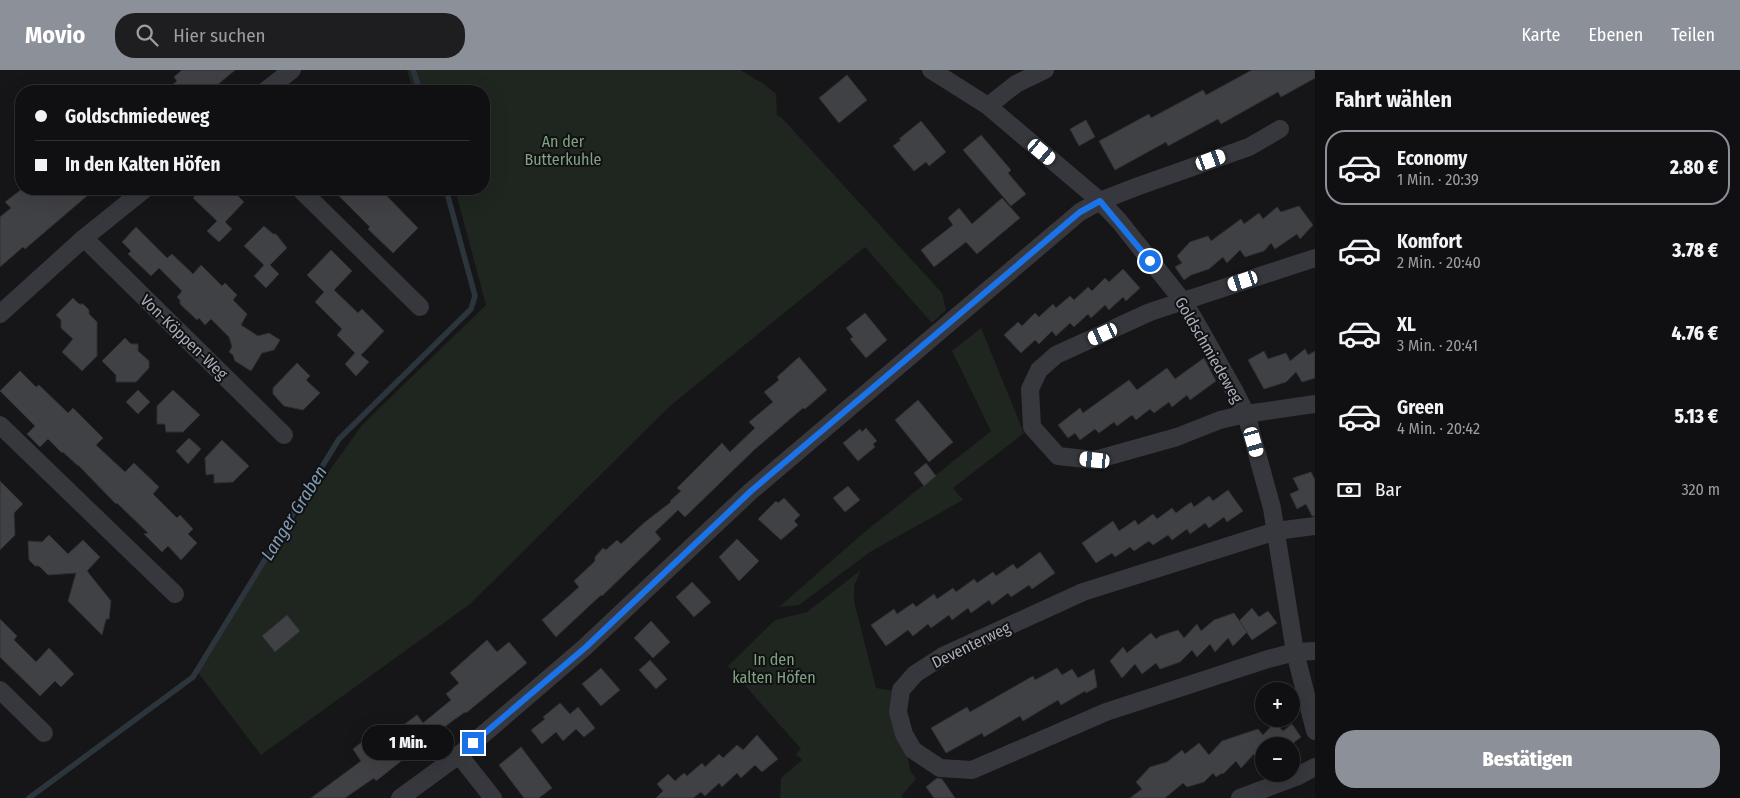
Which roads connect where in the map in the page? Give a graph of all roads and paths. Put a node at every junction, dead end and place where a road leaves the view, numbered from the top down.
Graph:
1 (292, 70) edge
2 (931, 70) edge
3 (1045, 70) edge
4 (273, 85) edge
5 (988, 106) junction
6 (1280, 130) dead end
7 (138, 195) edge
8 (306, 195) edge
9 (1100, 201) junction
10 (84, 238) junction
11 (1315, 258) edge
12 (1182, 300) junction
13 (420, 307) dead end
14 (0, 314) edge
15 (1315, 404) edge
16 (1246, 414) junction
17 (0, 425) edge
18 (284, 435) dead end
19 (1315, 526) edge
20 (1276, 531) junction
21 (175, 594) dead end
22 (1315, 651) edge
23 (1296, 652) junction
24 (0, 690) edge
25 (1315, 731) edge
26 (44, 733) dead end
27 (459, 755) junction
28 (1315, 767) edge
29 (400, 798) edge
30 (492, 798) edge
31 (1240, 798) edge

1 - 4 street
2 - 5 street, Goldschmiedeweg
3 - 5 street
5 - 9 street, Goldschmiedeweg
6 - 9 street
7 - 10 street
8 - 13 street
9 - 12 street, Goldschmiedeweg
9 - 27 street
10 - 14 street
10 - 18 street, Von-Köppen-Weg
11 - 12 street
12 - 16 street, Goldschmiedeweg
12 - 16 street
15 - 16 street
16 - 20 street, Goldschmiedeweg
17 - 21 street
19 - 20 street, Deventerweg
20 - 23 street, Goldschmiedeweg
20 - 23 street, Deventerweg
22 - 23 street, Deventerweg
23 - 25 street, Goldschmiedeweg
24 - 26 street
27 - 29 street
27 - 30 street
28 - 31 street

